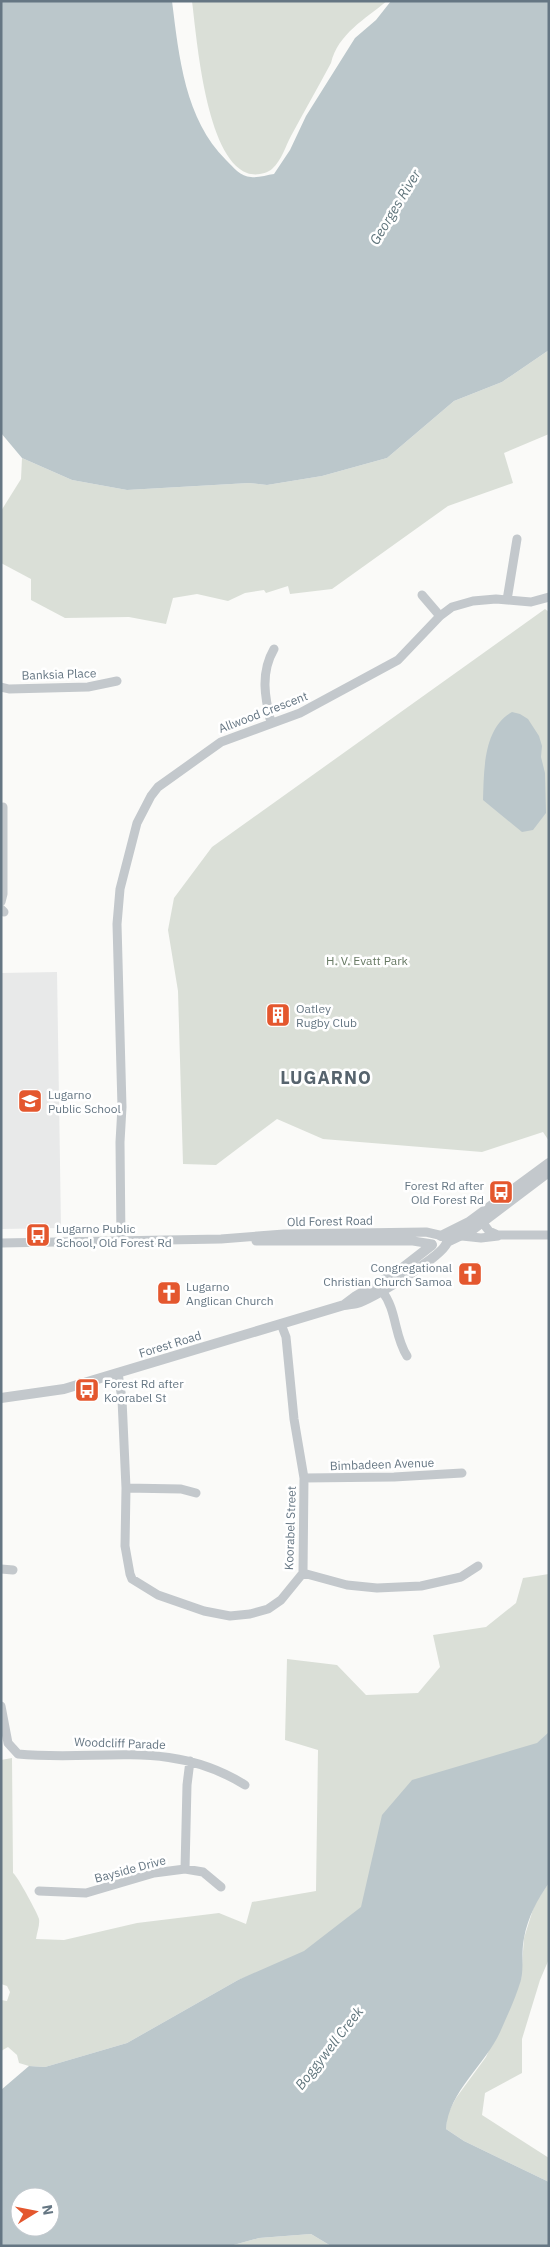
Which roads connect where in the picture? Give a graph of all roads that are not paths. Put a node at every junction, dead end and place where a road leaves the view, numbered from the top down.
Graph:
1 (518, 539) dead end
2 (422, 595) dead end
3 (549, 597) edge
4 (506, 600) junction
5 (440, 616) junction
6 (274, 649) dead end
7 (117, 681) dead end
8 (1, 687) edge
9 (271, 723) junction
10 (3, 807) dead end
11 (1, 902) edge
12 (549, 1163) edge
13 (549, 1172) edge
14 (480, 1219) junction
15 (500, 1235) junction
16 (549, 1235) edge
17 (462, 1236) junction
18 (221, 1239) junction
19 (121, 1241) junction
20 (408, 1241) junction
21 (442, 1241) junction
22 (1, 1243) edge
23 (432, 1245) junction
24 (416, 1257) junction
25 (382, 1291) junction
26 (344, 1305) junction
27 (281, 1324) junction
28 (407, 1356) dead end
29 (118, 1373) junction
30 (1, 1398) edge
31 (462, 1473) dead end
32 (304, 1478) junction
33 (126, 1488) junction
34 (196, 1493) dead end
35 (478, 1566) dead end
36 (1, 1568) edge
37 (13, 1570) dead end
38 (303, 1573) junction
39 (1, 1706) edge
40 (190, 1762) junction
41 (245, 1785) dead end
42 (185, 1869) junction
43 (221, 1887) dead end
44 (39, 1891) dead end

1 - 4 street
2 - 5 street
3 - 4 street, Allwood Crescent
4 - 5 street, Allwood Crescent
5 - 9 street, Allwood Crescent
6 - 9 street
7 - 8 street, Banksia Place
9 - 19 street, Allwood Crescent
10 - 11 street
12 - 14 street, Forest Road
13 - 14 street, Forest Road
14 - 15 street
14 - 17 street, Forest Road
14 - 21 street, Forest Road
15 - 16 street
15 - 17 street
17 - 21 street, Forest Road
18 - 19 street, Old Forest Road
18 - 20 street, Old Forest Road
18 - 21 street, Old Forest Road
19 - 22 street, Old Forest Road
20 - 23 street, Old Forest Road
20 - 24 street
21 - 23 street
21 - 25 street, Forest Road
23 - 24 street, Forest Road
24 - 26 street, Forest Road
25 - 26 street, Forest Road
25 - 28 street
26 - 27 street, Forest Road
27 - 29 street, Forest Road
27 - 32 street, Koorabel Street
29 - 30 street, Forest Road
29 - 33 street, Koorabel Street
31 - 32 street, Bimbadeen Avenue
32 - 38 street, Koorabel Street
33 - 34 street
33 - 38 street, Koorabel Street
35 - 38 street
36 - 37 street
39 - 40 street, Woodcliff Parade
40 - 41 street, Woodcliff Parade
40 - 42 street
42 - 43 street, Bayside Drive
42 - 44 street, Bayside Drive

